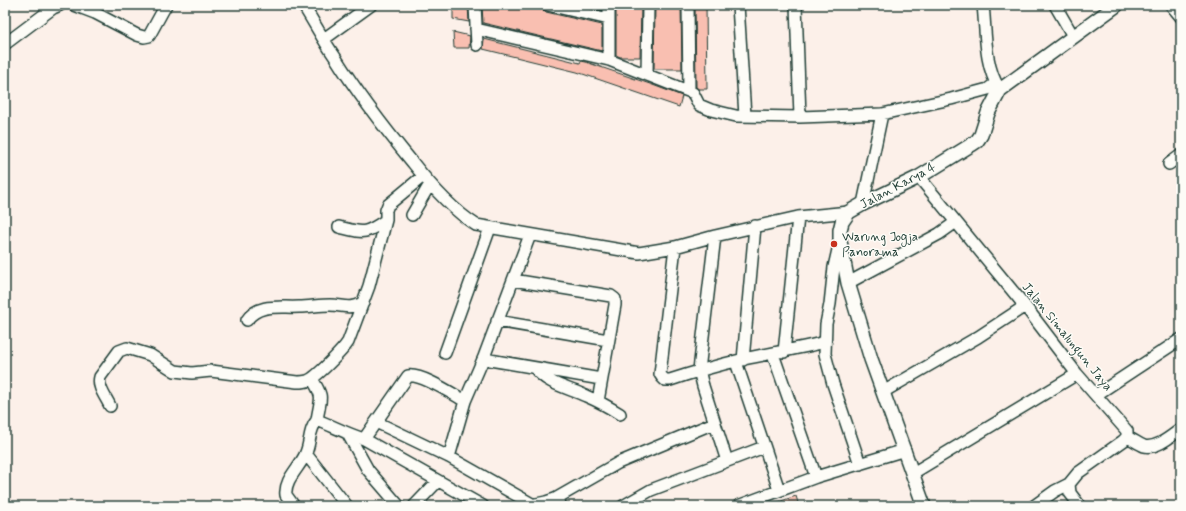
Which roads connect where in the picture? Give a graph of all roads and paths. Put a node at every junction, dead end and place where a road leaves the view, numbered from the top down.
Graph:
1 (60, 5) edge
2 (74, 5) edge
3 (166, 5) edge
4 (303, 5) edge
5 (371, 5) edge
6 (475, 5) edge
7 (548, 5) edge
8 (610, 5) edge
9 (648, 5) edge
10 (688, 5) edge
11 (738, 5) edge
12 (796, 5) edge
13 (983, 5) edge
14 (1055, 5) edge
15 (1118, 5) edge
16 (1171, 5) edge
17 (1181, 17) edge
18 (609, 19) junction
19 (476, 29) junction
20 (1074, 36) junction
21 (324, 40) junction
22 (5, 44) edge
23 (477, 45) dead end
24 (609, 60) junction
25 (647, 75) junction
26 (998, 86) junction
27 (688, 91) junction
28 (882, 114) junction
29 (745, 116) junction
30 (800, 117) junction
31 (1181, 155) edge
32 (1169, 164) dead end
33 (919, 177) junction
34 (426, 180) junction
35 (863, 204) junction
36 (850, 212) junction
37 (412, 215) dead end
38 (798, 217) junction
39 (386, 220) junction
40 (956, 222) junction
41 (755, 226) junction
42 (339, 228) dead end
43 (490, 228) junction
44 (530, 235) junction
45 (716, 236) junction
46 (840, 241) junction
47 (675, 247) junction
48 (513, 280) junction
49 (848, 283) junction
50 (363, 303) junction
51 (1025, 306) junction
52 (247, 320) dead end
53 (497, 321) junction
54 (1181, 339) edge
55 (608, 340) junction
56 (826, 342) junction
57 (445, 353) dead end
58 (779, 353) junction
59 (484, 357) junction
60 (739, 361) junction
61 (535, 368) junction
62 (699, 370) junction
63 (1077, 374) junction
64 (312, 379) junction
65 (601, 379) junction
66 (883, 392) junction
67 (1096, 395) junction
68 (465, 401) junction
69 (598, 402) junction
70 (110, 406) dead end
71 (620, 414) dead end
72 (317, 420) junction
73 (376, 422) junction
74 (714, 423) junction
75 (1181, 429) edge
76 (348, 434) junction
77 (1127, 437) junction
78 (364, 439) junction
79 (764, 447) junction
80 (904, 450) junction
81 (306, 454) junction
82 (449, 457) junction
83 (727, 461) junction
84 (860, 464) junction
85 (913, 473) junction
86 (816, 477) junction
87 (438, 481) junction
88 (1069, 484) junction
89 (779, 490) junction
90 (765, 501) edge
91 (558, 502) edge
92 (470, 503) edge
93 (529, 505) edge
94 (294, 506) edge
95 (347, 506) edge
96 (399, 506) edge
97 (414, 506) edge
98 (483, 506) edge
99 (623, 506) edge
100 (738, 506) edge
101 (924, 506) edge
102 (1034, 506) edge
103 (1080, 506) edge

1 - 22 street
2 - 3 street
4 - 21 street
5 - 21 street
6 - 19 street
7 - 18 street
8 - 18 street
9 - 25 street
10 - 27 street
11 - 29 street
12 - 30 street
13 - 26 street
14 - 20 street
15 - 20 main road, Jalan Karya 4
16 - 17 street
18 - 24 street
19 - 23 street
19 - 24 street
20 - 26 main road, Jalan Karya 4
21 - 34 street
24 - 25 street
25 - 27 street
26 - 28 street
26 - 33 main road, Jalan Karya 4
27 - 29 street
28 - 30 street
28 - 35 street
29 - 30 street
31 - 32 street
33 - 35 main road, Jalan Karya 4
33 - 40 street, Jalan Simalungun Jaya
34 - 37 street
34 - 39 street
34 - 43 street
35 - 36 main road, Jalan Karya 4
36 - 38 street
36 - 46 main road, Jalan Karya 4
38 - 41 street
38 - 58 street
39 - 42 street
39 - 50 street
40 - 49 street
40 - 51 street, Jalan Simalungun Jaya
41 - 45 street
41 - 60 street
43 - 44 street
43 - 57 street
44 - 47 street
44 - 48 street
45 - 47 street
45 - 62 street
46 - 49 main road, Jalan Karya 4
46 - 56 street
47 - 62 street
48 - 53 street
48 - 55 street
49 - 66 main road, Jalan Karya 4
50 - 52 street
50 - 64 street
51 - 63 street, Jalan Simalungun Jaya
51 - 66 street
53 - 55 street
53 - 59 street
54 - 67 street
55 - 65 street
56 - 58 street
56 - 84 street
58 - 60 street
58 - 86 street
59 - 61 street
59 - 68 street
60 - 62 street
60 - 79 street
61 - 65 street
61 - 69 street
62 - 74 street
63 - 67 street, Jalan Simalungun Jaya
63 - 85 street
64 - 70 street
64 - 72 street
65 - 69 street
66 - 80 main road, Jalan Karya 4
67 - 77 street, Jalan Simalungun Jaya
68 - 73 street
68 - 82 street
69 - 71 street
72 - 76 street
72 - 81 street
73 - 78 street
73 - 82 street
74 - 83 street
74 - 91 street
75 - 77 street
76 - 78 street
76 - 96 street
77 - 88 street
78 - 87 street
79 - 83 street
79 - 89 street
80 - 84 street
80 - 85 main road, Jalan Karya 4
81 - 94 street
81 - 95 street
82 - 93 street
83 - 99 street
84 - 86 street
85 - 101 main road, Jalan Karya 4
86 - 89 street
87 - 92 street
87 - 97 street
88 - 102 street
88 - 103 street
89 - 90 street
90 - 100 street
91 - 93 street
92 - 98 street

